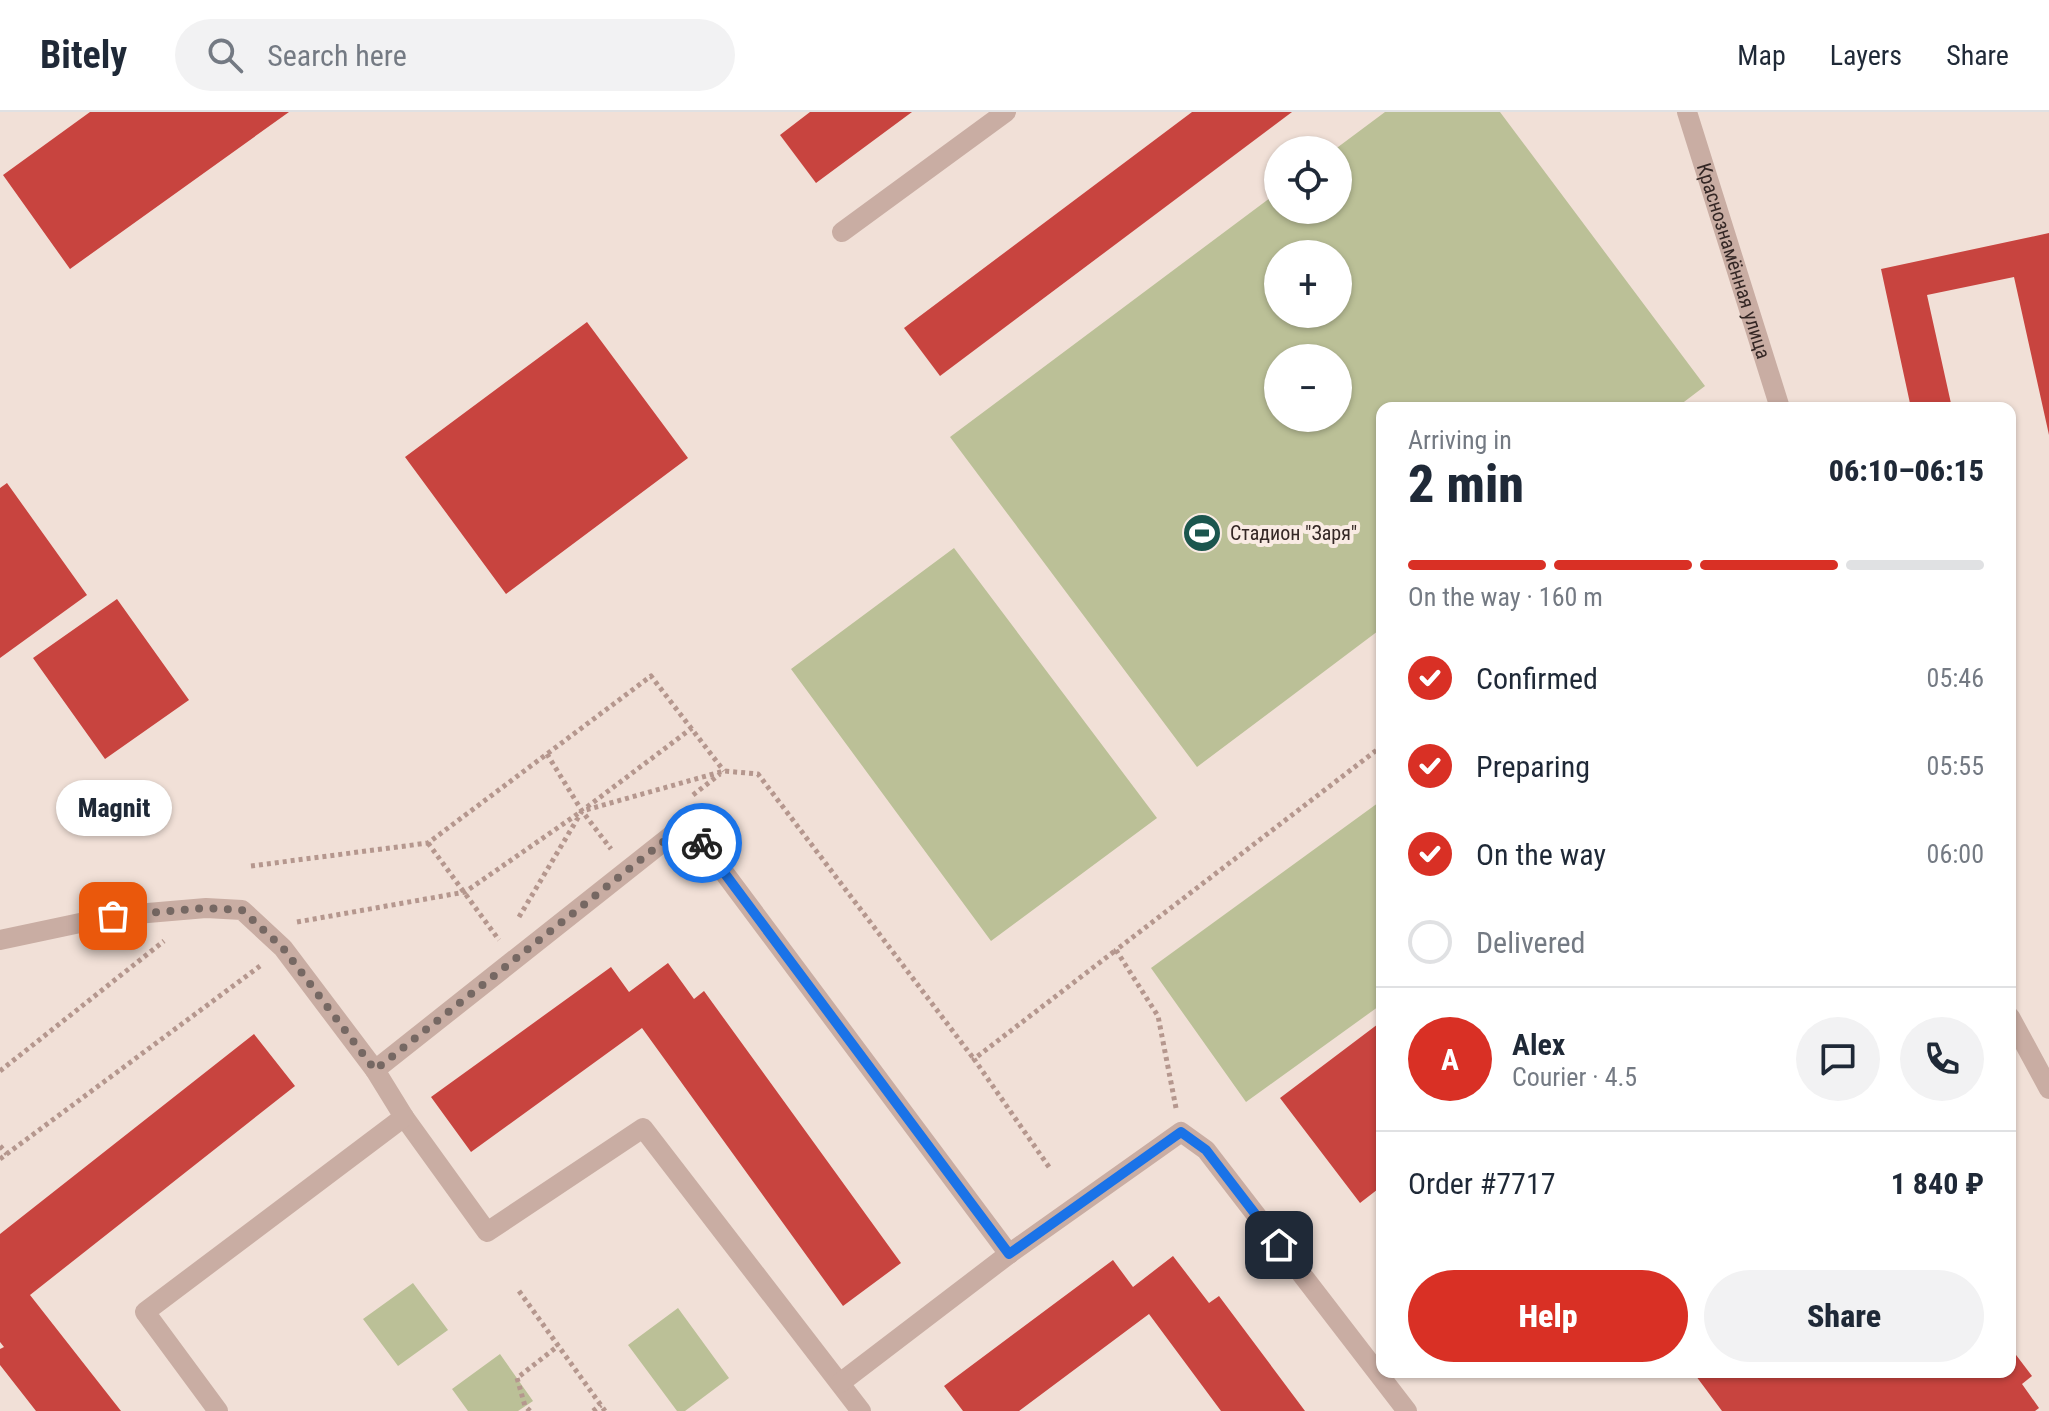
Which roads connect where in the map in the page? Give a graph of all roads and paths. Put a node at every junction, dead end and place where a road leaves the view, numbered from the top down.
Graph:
1 (1006, 112) edge
2 (1687, 112) edge
3 (842, 232) dead end
4 (1778, 402) edge
5 (692, 728) junction
6 (1376, 751) edge
7 (547, 754) junction
8 (724, 771) junction
9 (688, 799) dead end
10 (582, 811) junction
11 (428, 843) junction
12 (616, 856) dead end
13 (251, 866) dead end
14 (465, 892) junction
15 (206, 908) junction
16 (518, 919) dead end
17 (294, 923) dead end
18 (510, 932) dead end
19 (0, 940) edge
20 (283, 948) junction
21 (1116, 950) junction
22 (2016, 1028) edge
23 (974, 1059) junction
24 (375, 1070) junction
25 (0, 1071) edge
26 (2049, 1089) edge
27 (404, 1117) junction
28 (1181, 1132) junction
29 (0, 1146) edge
30 (7, 1154) junction
31 (0, 1159) edge
32 (1049, 1167) dead end
33 (1009, 1254) junction
34 (519, 1291) dead end
35 (558, 1346) junction
36 (1376, 1371) edge
37 (1382, 1378) edge
38 (840, 1383) junction
39 (603, 1408) edge
40 (218, 1411) edge
41 (530, 1411) edge
42 (593, 1411) edge
43 (861, 1411) edge
44 (1407, 1411) edge

1 - 3 street
2 - 4 street, Краснознамённая улица
5 - 7 path
5 - 8 path
5 - 10 path
6 - 21 path
7 - 10 path
7 - 11 path
8 - 9 path
8 - 10 path
8 - 23 path
10 - 12 path
10 - 14 path
10 - 16 path
11 - 13 path
11 - 14 path
14 - 17 path
14 - 18 path
15 - 19 street
15 - 20 street
15 - 25 path
20 - 24 street
20 - 30 path
21 - 23 path
21 - 28 path
22 - 26 street
23 - 32 path
24 - 27 street
24 - 33 street
27 - 38 street
27 - 40 street
28 - 33 street
28 - 36 street
29 - 30 path
30 - 31 path
33 - 38 street
34 - 35 path
35 - 39 path
35 - 41 path
37 - 44 street
38 - 43 street
39 - 42 path

